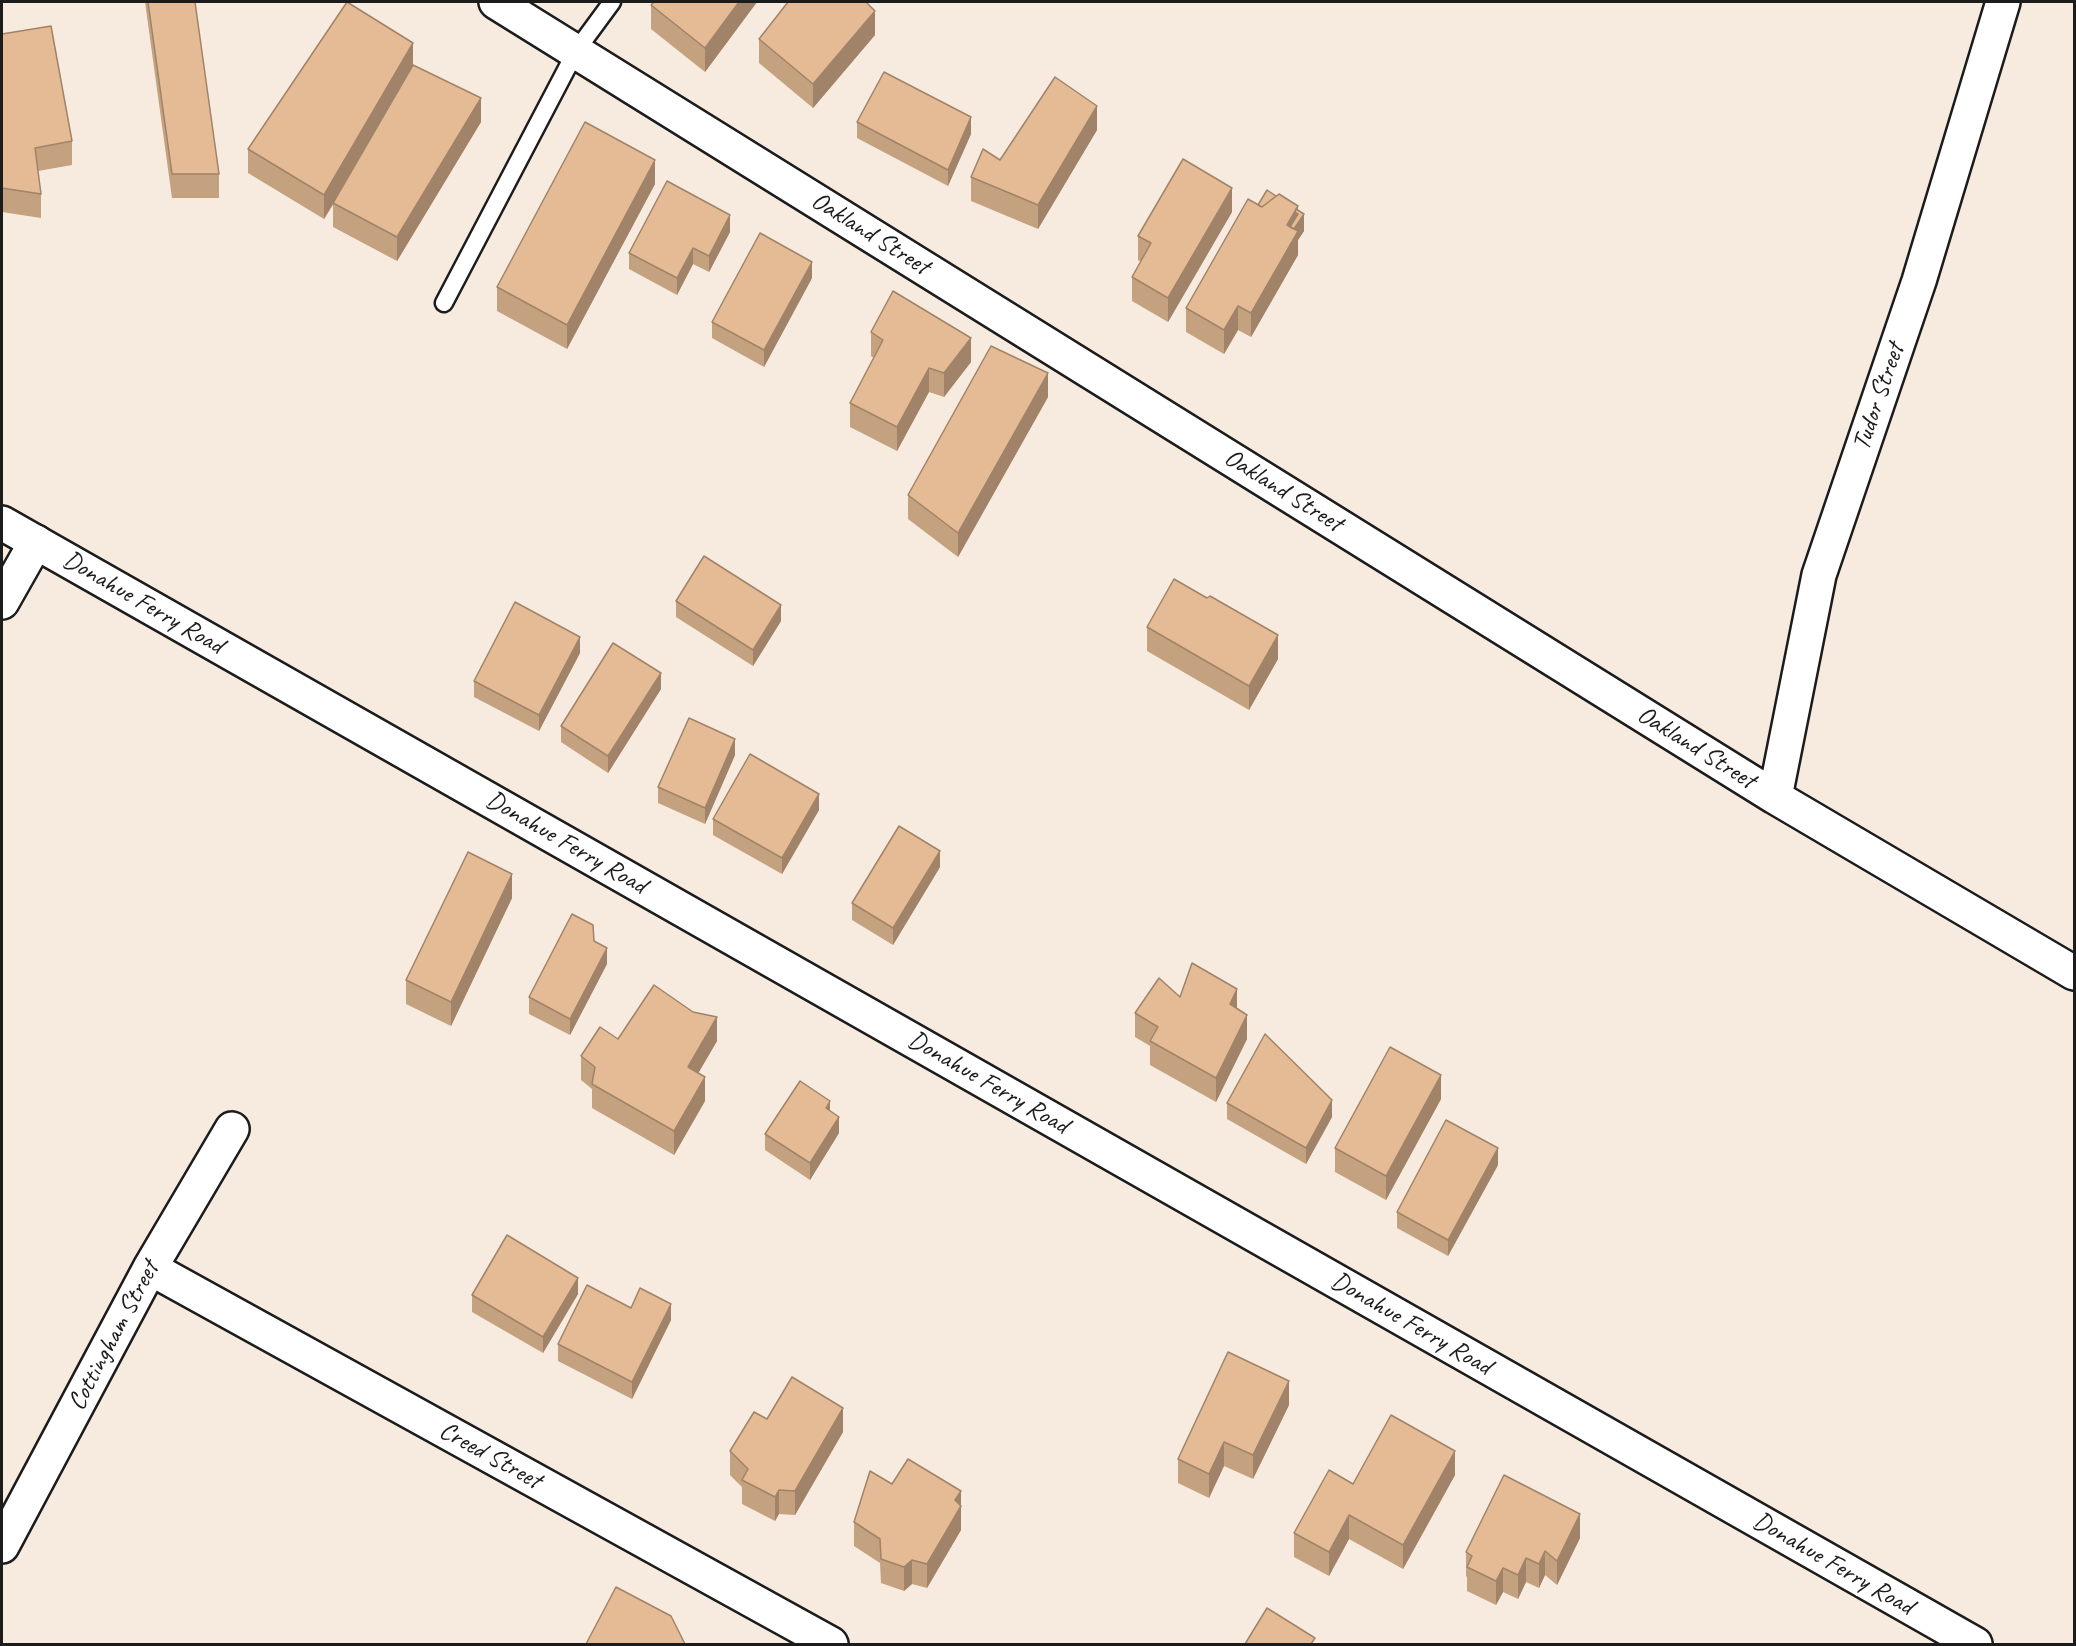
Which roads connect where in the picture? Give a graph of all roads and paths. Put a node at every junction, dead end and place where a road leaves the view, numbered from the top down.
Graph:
1 (496, 2) edge
2 (612, 2) edge
3 (2003, 2) edge
4 (576, 51) junction
5 (444, 303) dead end
6 (2, 523) edge
7 (36, 542) junction
8 (2, 602) edge
9 (1774, 797) junction
10 (2074, 973) edge
11 (232, 1129) dead end
12 (150, 1268) junction
13 (2, 1546) edge
14 (831, 1644) edge
15 (1975, 1644) edge

1 - 4 street, Oakland Street
2 - 4 lane
3 - 9 street, Tudor Street
4 - 5 lane
4 - 9 street, Oakland Street
6 - 7 street, Donahue Ferry Road
7 - 8 street
7 - 15 street, Donahue Ferry Road
9 - 10 street, Oakland Street
11 - 12 street, Cottingham Street
12 - 13 street, Cottingham Street
12 - 14 street, Creed Street

